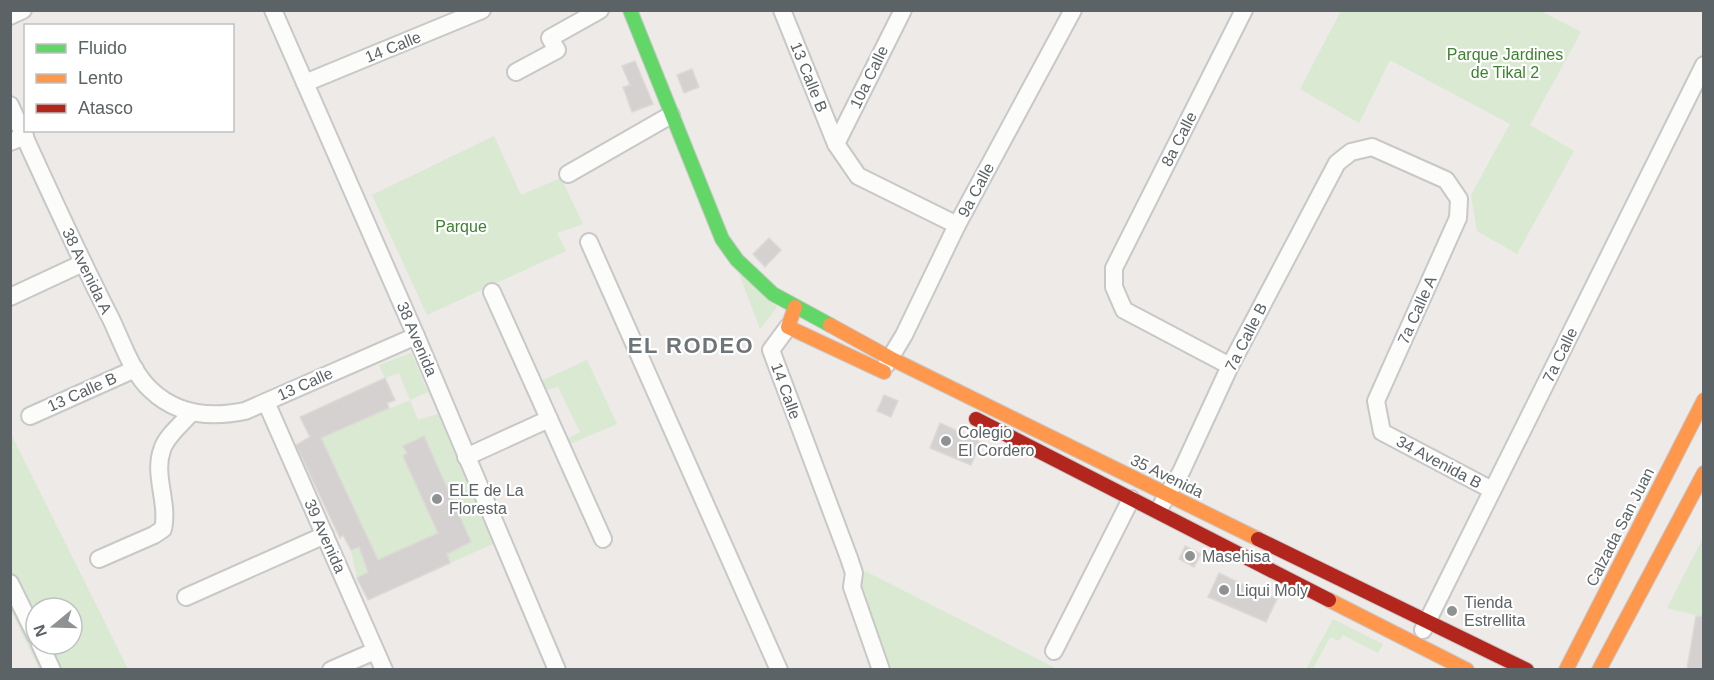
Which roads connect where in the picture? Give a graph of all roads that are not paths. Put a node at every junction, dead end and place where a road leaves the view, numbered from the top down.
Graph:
1 (23, 10) edge
2 (273, 10) edge
3 (482, 10) edge
4 (600, 10) edge
5 (630, 10) edge
6 (782, 10) edge
7 (903, 10) edge
8 (1073, 10) edge
9 (1244, 10) edge
10 (10, 16) edge
11 (1704, 65) edge
12 (516, 72) dead end
13 (305, 83) junction
14 (10, 105) edge
15 (671, 115) junction
16 (18, 139) edge
17 (836, 144) junction
18 (568, 174) dead end
19 (1458, 218) joint
20 (957, 225) junction
21 (589, 242) dead end
22 (83, 264) junction
23 (492, 292) dead end
24 (10, 297) edge
25 (795, 307) junction
26 (788, 327) junction
27 (416, 336) junction
28 (1230, 366) junction
29 (135, 369) junction
30 (889, 369) junction
31 (1704, 400) edge
32 (1376, 401) joint
33 (266, 402) junction
34 (191, 413) junction
35 (964, 413) dead end
36 (30, 416) dead end
37 (549, 419) junction
38 (466, 457) junction
39 (1704, 473) edge
40 (1492, 490) junction
41 (1167, 495) junction
42 (1131, 499) junction
43 (1158, 513) junction
44 (325, 535) junction
45 (603, 539) dead end
46 (99, 559) dead end
47 (10, 584) edge
48 (186, 597) dead end
49 (24, 612) edge
50 (1427, 622) junction
51 (1416, 645) junction
52 (375, 651) junction
53 (1054, 651) dead end
54 (877, 668) edge
55 (331, 669) edge
56 (384, 669) edge
57 (557, 669) edge
58 (779, 669) edge
59 (1467, 669) edge
60 (1527, 669) edge
61 (1566, 669) edge
62 (1599, 669) edge

1 - 10 street
2 - 13 street, 38 Avenida
3 - 13 street, 14 Calle
4 - 12 street
5 - 15 street
6 - 17 street, 13 Calle B
7 - 17 street, 10a Calle
8 - 20 street, 9a Calle
9 - 28 street, 8a Calle
11 - 40 street, 7a Calle
13 - 27 street, 38 Avenida
14 - 16 street, 38 Avenida A
15 - 18 street
15 - 25 street
16 - 22 street, 38 Avenida A
17 - 20 street, 13 Calle B
19 - 28 street, 7a Calle B
19 - 32 street, 7a Calle A
20 - 30 street, 9a Calle
21 - 58 street
22 - 24 street
22 - 29 street, 38 Avenida A
23 - 37 street
25 - 26 street, 14 Calle
25 - 30 street, 35 Avenida
26 - 30 street, 35 Avenida
26 - 54 street, 14 Calle
27 - 33 street, 13 Calle
27 - 38 street, 38 Avenida
28 - 41 street, 7a Calle B
29 - 34 street, 38 Avenida A
29 - 36 street, 13 Calle B
30 - 41 street, 35 Avenida
31 - 61 street, Calzada San Juan
32 - 40 street, 34 Avenida B
33 - 34 street, 13 Calle
33 - 44 street, 39 Avenida
34 - 46 street
35 - 42 street
37 - 38 street
37 - 45 street
38 - 57 street, 38 Avenida
39 - 62 street
40 - 50 street, 7a Calle
41 - 43 street, 7a Calle B
41 - 50 street, 35 Avenida
42 - 43 street
42 - 53 street
43 - 51 street
44 - 48 street
44 - 52 street, 39 Avenida
47 - 49 street
50 - 51 street, 7a Calle
50 - 60 street, 35 Avenida
51 - 59 street
52 - 55 street
52 - 56 street, 39 Avenida

